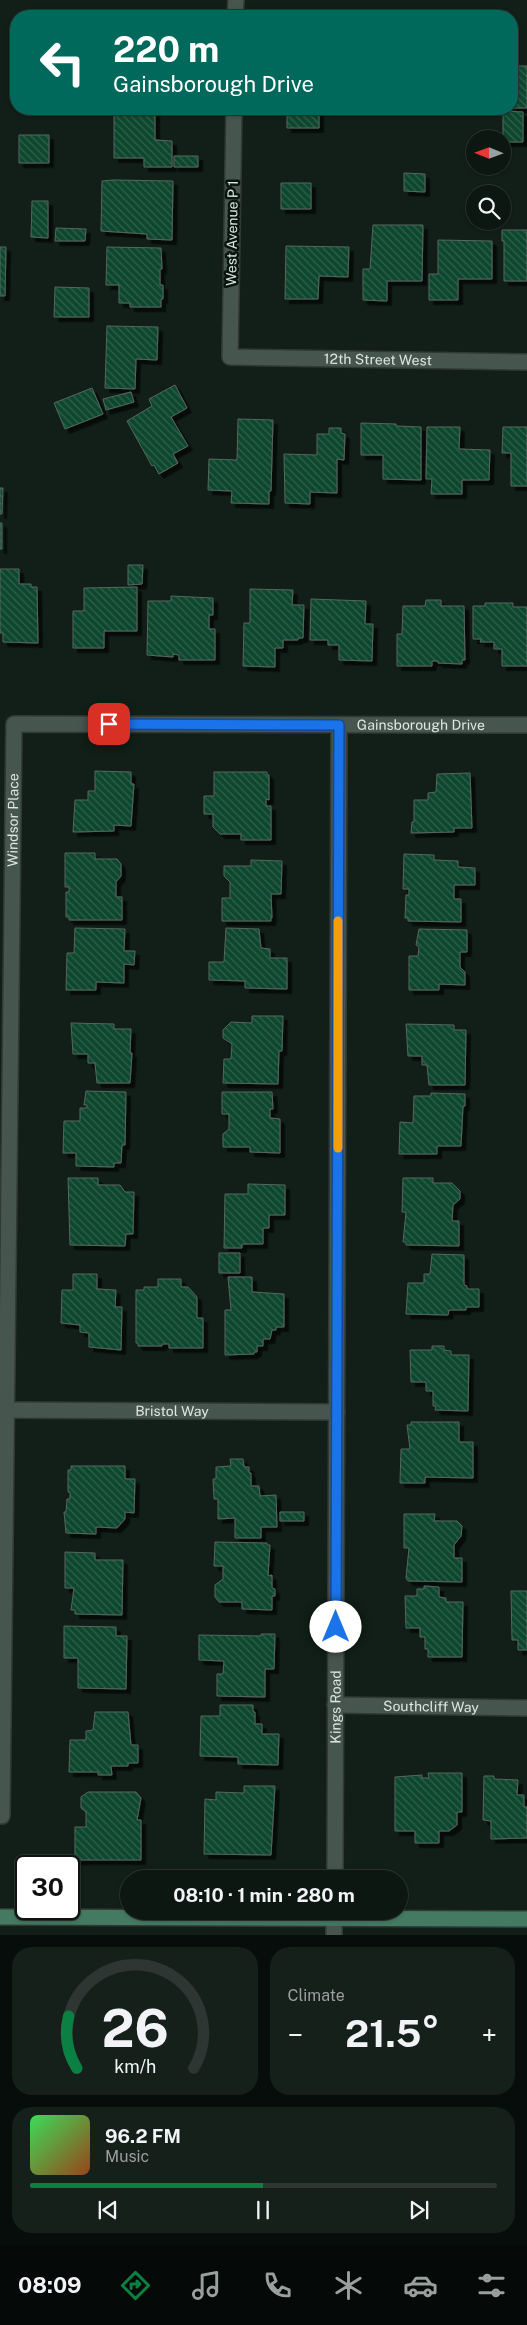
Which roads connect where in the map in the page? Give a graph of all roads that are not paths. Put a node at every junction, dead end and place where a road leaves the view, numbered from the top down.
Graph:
1 (234, 115) edge
2 (230, 357) joint
3 (527, 362) edge
4 (14, 724) joint
5 (339, 725) junction
6 (527, 725) edge
7 (8, 1410) junction
8 (337, 1412) junction
9 (335, 1705) junction
10 (527, 1708) edge
11 (2, 1816) dead end
12 (335, 1870) edge
13 (120, 1916) edge
14 (408, 1916) edge
15 (0, 1917) edge
16 (527, 1919) edge
17 (334, 1920) edge
18 (334, 1935) edge

1 - 2 street, West Avenue P 1
2 - 3 street, 12th Street West
4 - 5 street, Gainsborough Drive
4 - 7 street, Windsor Place
5 - 6 street, Gainsborough Drive
5 - 8 street, Kings Road
7 - 8 street, Bristol Way
7 - 11 street, Windsor Place
8 - 9 street, Kings Road
9 - 10 street, Southcliff Way
9 - 12 street, Kings Road
13 - 15 street
14 - 16 street
17 - 18 street

